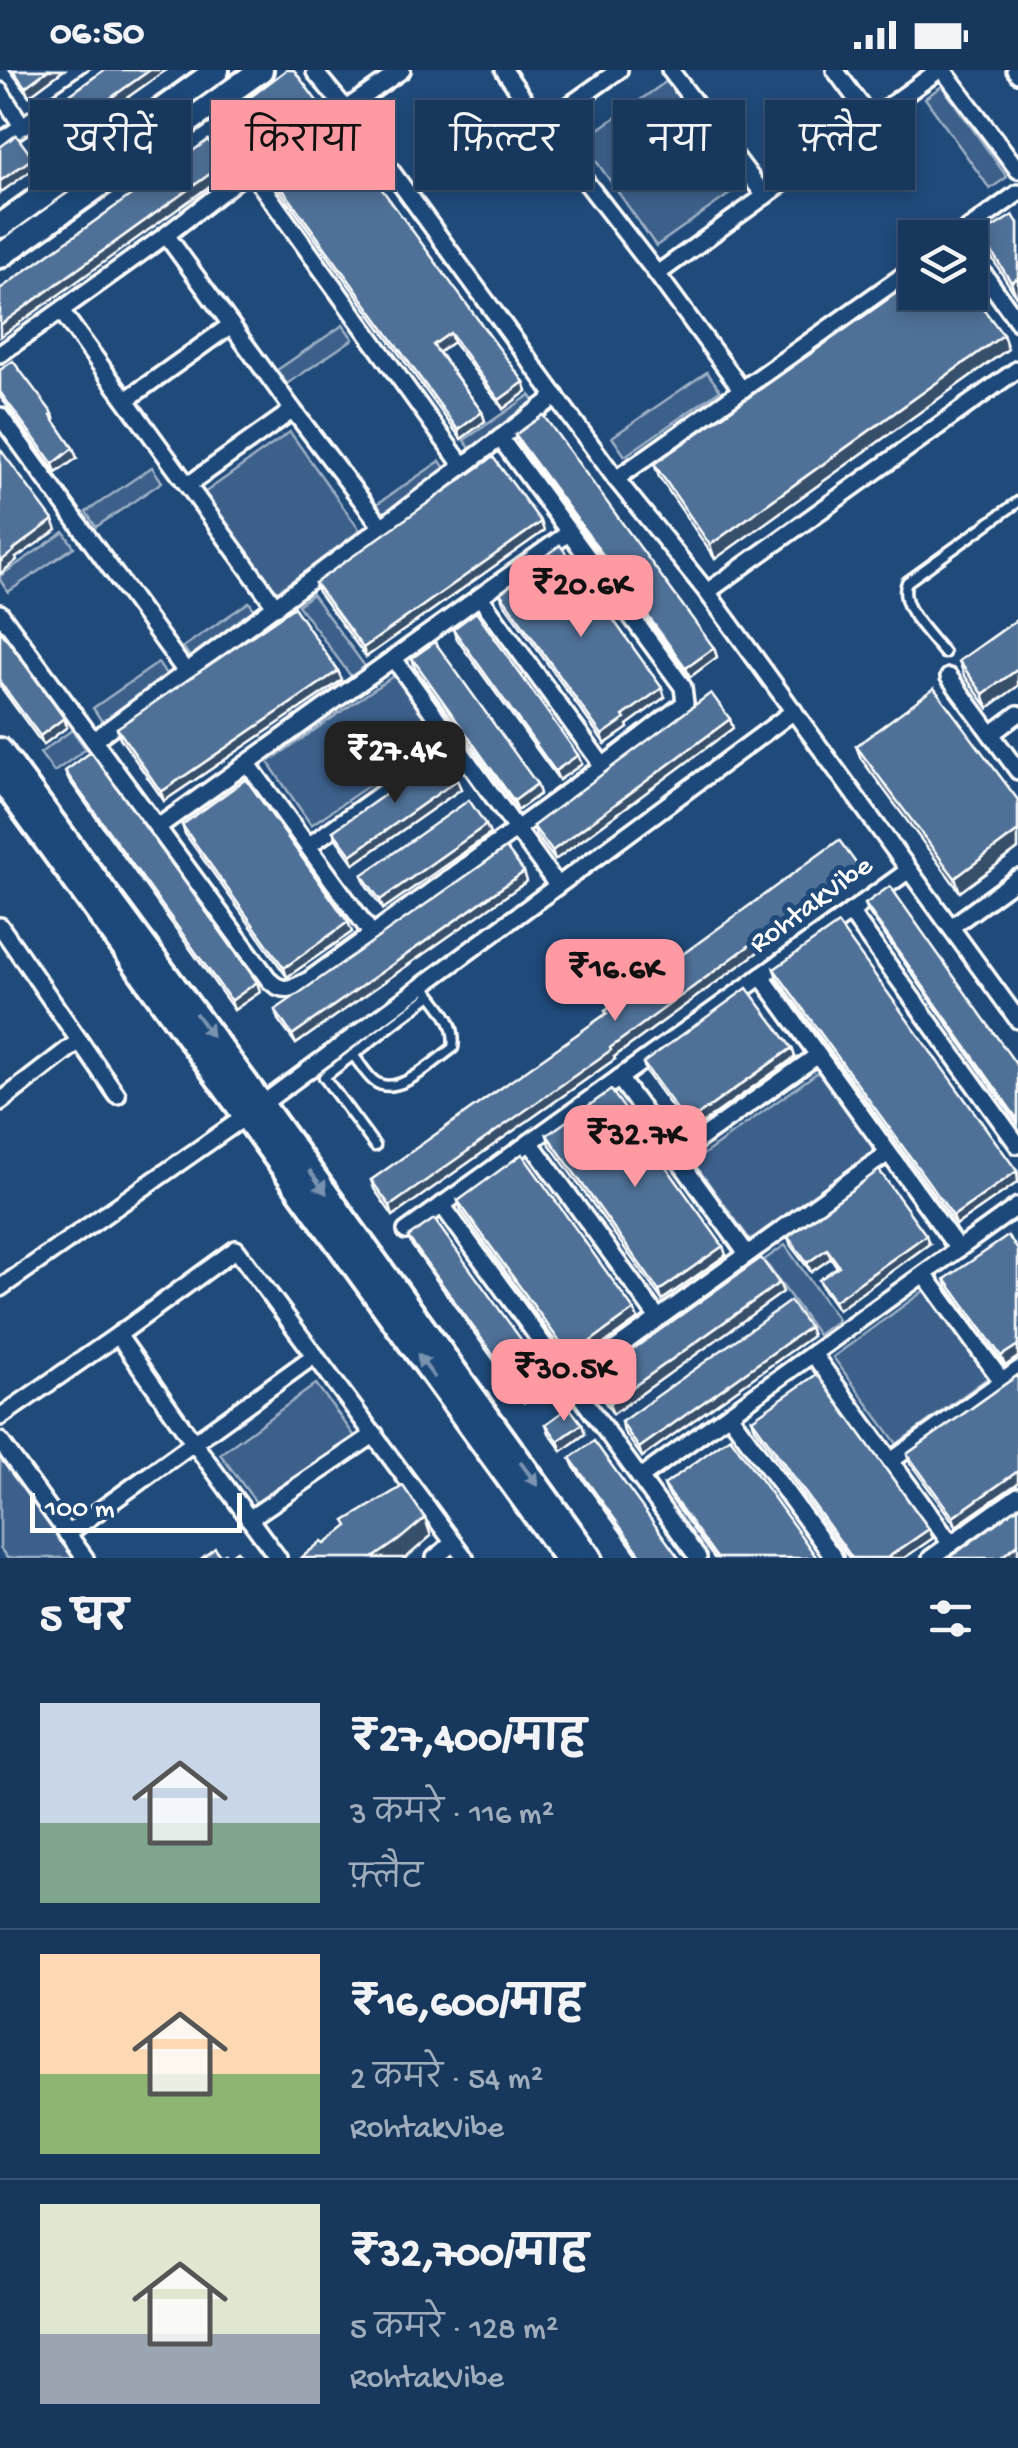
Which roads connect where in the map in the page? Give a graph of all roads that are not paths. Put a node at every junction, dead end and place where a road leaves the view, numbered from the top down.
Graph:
1 (103, 70) edge
2 (217, 70) edge
3 (261, 70) edge
4 (402, 70) edge
5 (504, 70) edge
6 (619, 70) edge
7 (670, 70) edge
8 (835, 70) edge
9 (941, 70) edge
10 (316, 72) edge
11 (0, 91) edge
12 (339, 100) edge
13 (359, 100) edge
14 (525, 100) edge
15 (576, 100) edge
16 (857, 100) edge
17 (898, 100) edge
18 (22, 126) junction
19 (0, 142) edge
20 (1018, 170) edge
21 (395, 176) edge
22 (593, 190) edge
23 (773, 190) edge
24 (1018, 193) edge
25 (765, 196) junction
26 (981, 220) edge
27 (0, 226) edge
28 (166, 235) junction
29 (0, 256) edge
30 (657, 274) junction
31 (898, 278) edge
32 (988, 280) edge
33 (61, 311) junction
34 (1018, 322) edge
35 (231, 325) junction
36 (0, 354) edge
37 (1018, 368) edge
38 (742, 390) junction
39 (556, 396) junction
40 (126, 400) junction
41 (293, 410) junction
42 (0, 416) edge
43 (500, 438) junction
44 (462, 465) junction
45 (616, 478) junction
46 (188, 485) junction
47 (1018, 502) edge
48 (382, 527) junction
49 (570, 532) junction
50 (708, 592) junction
51 (480, 597) junction
52 (276, 607) junction
53 (0, 613) edge
54 (944, 653) dead end
55 (394, 659) junction
56 (186, 672) junction
57 (949, 677) dead end
58 (794, 711) junction
59 (1018, 714) edge
60 (991, 734) junction
61 (94, 740) junction
62 (454, 742) junction
63 (0, 750) edge
64 (248, 764) junction
65 (604, 766) junction
66 (1018, 772) edge
67 (0, 778) edge
68 (158, 828) junction
69 (516, 829) junction
70 (308, 846) junction
71 (909, 870) junction
72 (1018, 878) edge
73 (557, 885) junction
74 (850, 912) junction
75 (951, 927) junction
76 (1, 929) edge
77 (371, 933) junction
78 (761, 976) junction
79 (427, 989) junction
80 (1018, 1020) edge
81 (79, 1041) junction
82 (818, 1054) junction
83 (353, 1055) junction
84 (619, 1078) junction
85 (117, 1096) dead end
86 (0, 1102) edge
87 (254, 1109) junction
88 (530, 1142) junction
89 (1018, 1145) edge
90 (375, 1146) dead end
91 (888, 1153) junction
92 (676, 1156) junction
93 (442, 1205) junction
94 (1016, 1213) edge
95 (406, 1231) dead end
96 (958, 1249) junction
97 (747, 1254) junction
98 (924, 1274) junction
99 (0, 1288) edge
100 (658, 1318) junction
101 (118, 1335) junction
102 (813, 1354) junction
103 (316, 1355) junction
104 (1018, 1370) edge
105 (1002, 1381) junction
106 (570, 1382) junction
107 (729, 1414) junction
108 (0, 1417) edge
109 (375, 1434) junction
110 (0, 1441) edge
111 (194, 1443) junction
112 (891, 1461) junction
113 (640, 1478) junction
114 (1018, 1496) edge
115 (249, 1519) junction
116 (67, 1534) junction
117 (453, 1544) junction
118 (951, 1544) junction
119 (86, 1558) edge
120 (278, 1558) edge
121 (435, 1558) edge
122 (465, 1558) edge
123 (566, 1558) edge
124 (590, 1558) edge
125 (698, 1558) edge
126 (834, 1558) edge
127 (931, 1558) edge

1 - 18 street
2 - 27 main road
3 - 29 main road
4 - 13 street
5 - 14 street
6 - 15 street
7 - 25 street
8 - 16 street
9 - 17 street
9 - 20 street
10 - 12 street
11 - 18 street
18 - 19 street
21 - 39 street
22 - 30 street
23 - 25 street
24 - 26 street
25 - 30 street
28 - 33 street
28 - 35 street
28 - 44 street
30 - 38 street
31 - 38 street
32 - 34 street
33 - 36 street
33 - 40 street
35 - 40 street
35 - 41 street
37 - 50 street
38 - 45 street
39 - 43 street
39 - 45 street
40 - 46 street
41 - 46 street
41 - 48 street
42 - 56 street
43 - 44 street
43 - 49 street
44 - 48 street
45 - 50 street
46 - 52 street
47 - 54 lane
48 - 52 street
49 - 51 street
49 - 65 street
50 - 58 street
51 - 55 street
51 - 65 street
52 - 56 street
53 - 61 street
55 - 62 street
55 - 64 street
56 - 61 street
57 - 60 street
58 - 71 street
58 - 73 street
59 - 60 street
60 - 66 street
61 - 68 street
62 - 69 street
62 - 70 street
63 -> 87 main road
64 - 68 street
64 - 70 street
65 - 69 street
67 - 87 main road
68 - 77 street
69 - 73 street
69 - 77 street
70 - 77 street
71 - 74 street, RohtakVibe
71 - 75 street
72 - 75 street
73 - 79 street
74 - 78 street, RohtakVibe
74 - 89 street
75 - 80 street
76 - 81 street
78 - 82 street
78 - 84 street, RohtakVibe
79 - 83 lane
79 - 83 lane
79 - 87 street
81 - 85 street
81 - 86 street
82 - 91 street
82 - 92 street
83 - 90 lane
84 - 88 street, RohtakVibe
84 - 92 street
87 - 99 street
123 -> 87 main road
87 -> 124 main road
88 - 93 street, RohtakVibe
88 - 100 street
91 - 96 street
91 - 97 street
92 - 97 street
93 - 95 street, RohtakVibe
93 - 106 street
94 - 96 street
96 - 98 street
97 - 100 street
98 - 102 street
98 - 105 street
100 - 106 street
101 - 103 street
101 - 108 street
101 - 111 street
102 - 107 street
102 - 112 street
103 - 109 street
103 - 111 street
104 - 105 street
105 - 112 street
106 - 113 street
107 - 113 street
107 - 126 street
109 - 115 street
109 - 117 street
110 - 116 street
111 - 115 street
111 - 116 street
112 - 118 street
113 - 125 street
114 - 118 street
115 - 120 street
116 - 119 street
117 - 121 street
117 - 122 street
118 - 127 street

